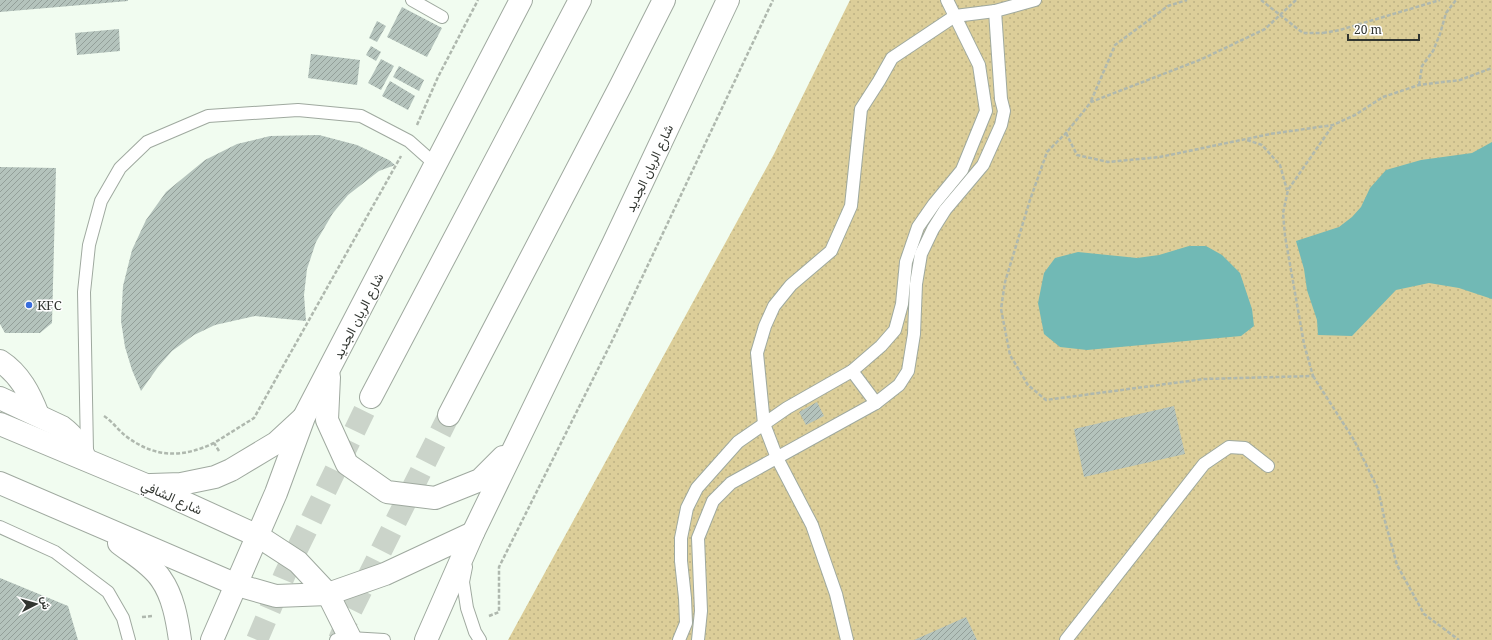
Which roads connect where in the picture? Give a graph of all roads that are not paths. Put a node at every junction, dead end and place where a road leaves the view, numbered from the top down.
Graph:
1 (412, 0) edge
2 (521, 0) edge
3 (580, 0) edge
4 (664, 0) edge
5 (728, 0) edge
6 (947, 0) edge
7 (1035, 0) edge
8 (994, 11) junction
9 (954, 16) junction
10 (442, 17) dead end
11 (436, 165) junction
12 (0, 360) edge
13 (329, 371) junction
14 (852, 371) junction
15 (371, 397) tunnel mouth
16 (0, 398) edge
17 (876, 403) junction
18 (449, 415) tunnel mouth
19 (38, 416) junction
20 (304, 417) junction
21 (0, 424) edge
22 (764, 424) junction
23 (515, 445) junction
24 (776, 458) junction
25 (86, 460) junction
26 (1268, 466) dead end
27 (0, 483) edge
28 (146, 485) junction
29 (91, 522) junction
30 (0, 527) edge
31 (473, 533) junction
32 (258, 536) junction
33 (237, 585) junction
34 (328, 594) junction
35 (346, 639) edge
36 (129, 640) edge
37 (180, 640) edge
38 (212, 640) edge
39 (384, 640) edge
40 (426, 640) edge
41 (480, 640) edge
42 (679, 640) edge
43 (698, 640) edge
44 (847, 640) edge
45 (1066, 640) edge

1 - 10 lane
2 - 11 main road, شارع الريان الجديد
3 - 15 main road
4 - 18 main road
5 - 23 main road, شارع الريان الجديد
6 - 9 lane
7 - 8 lane
8 - 9 lane
8 - 17 lane
9 - 14 lane
9 - 22 lane
11 - 13 main road, شارع الريان الجديد
11 - 25 lane
12 - 19 main road
13 - 20 main road, شارع الريان الجديد
13 - 23 main road
14 - 17 lane
14 - 22 lane
16 - 19 main road
17 - 24 lane
19 - 25 main road
20 - 28 main road
20 - 32 main road, شارع الريان الجديد
21 - 25 main road, شارع الشافي
22 - 24 lane
22 - 42 lane
23 - 31 main road, شارع الريان الجديد
24 - 43 lane
24 - 44 lane
25 - 28 main road, شارع الشافي
26 - 45 lane
27 - 29 main road
28 - 32 main road, شارع الشافي
29 - 33 main road
29 - 37 main road
30 - 36 lane
31 - 34 main road
31 - 40 main road, شارع الريان الجديد
31 - 41 lane
32 - 33 main road, شارع الريان الجديد
32 - 34 main road, شارع الشافي
33 - 34 main road
33 - 38 main road, شارع الريان الجديد
34 - 35 main road, شارع الشافي
35 - 39 lane

